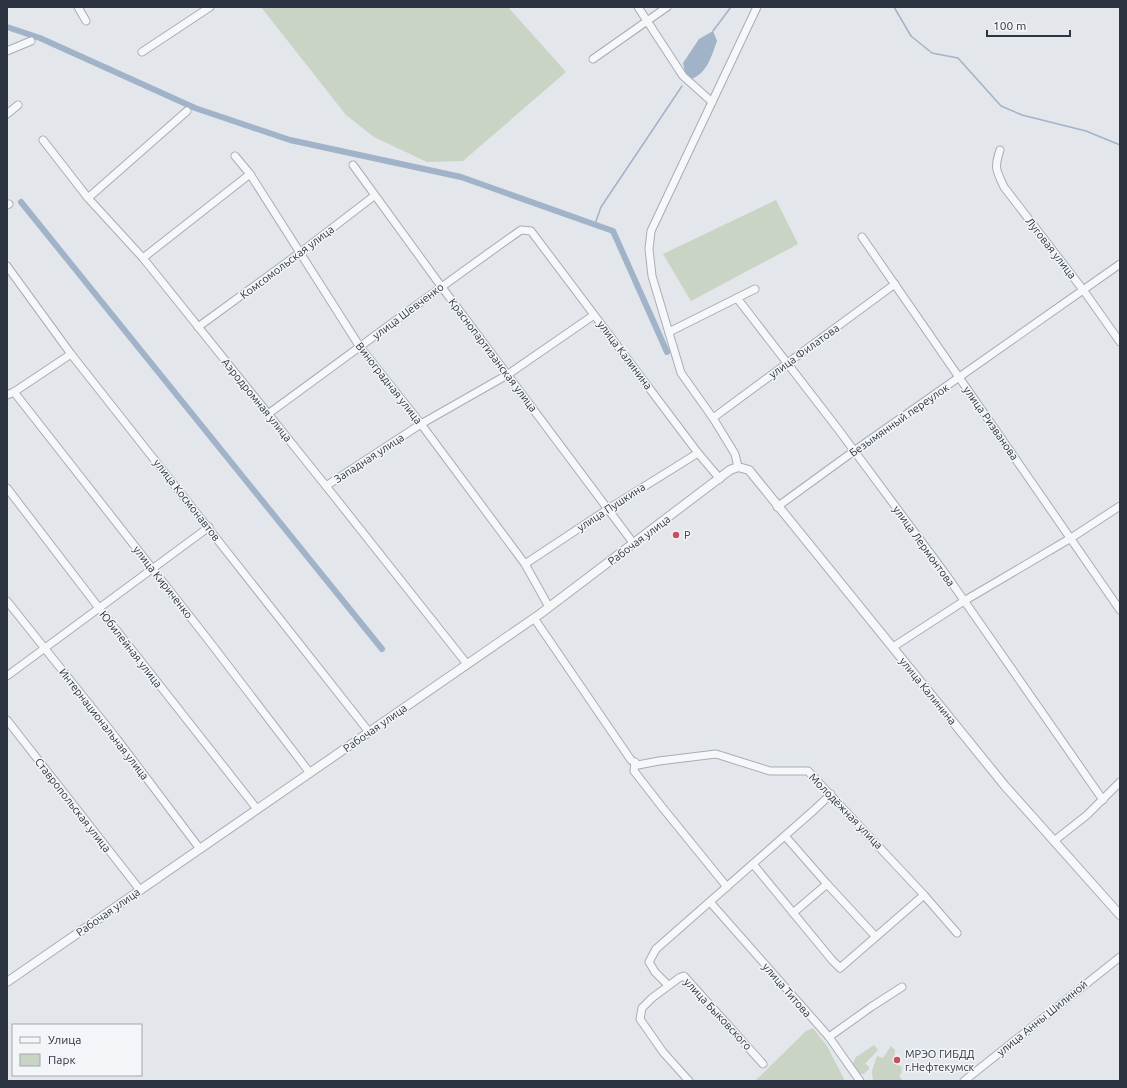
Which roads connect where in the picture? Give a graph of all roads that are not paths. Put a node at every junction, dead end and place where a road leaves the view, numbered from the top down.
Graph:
1 (78, 7) edge
2 (210, 7) edge
3 (638, 7) edge
4 (667, 7) edge
5 (758, 7) edge
6 (86, 21) dead end
7 (647, 22) junction
8 (31, 41) dead end
9 (7, 51) edge
10 (142, 52) dead end
11 (593, 59) dead end
12 (712, 102) junction
13 (18, 105) dead end
14 (187, 111) dead end
15 (7, 114) edge
16 (43, 140) dead end
17 (1000, 150) dead end
18 (235, 156) dead end
19 (353, 165) dead end
20 (250, 174) junction
21 (374, 196) junction
22 (88, 198) junction
23 (531, 231) joint
24 (862, 237) dead end
25 (301, 252) junction
26 (143, 258) junction
27 (1120, 264) edge
28 (7, 266) edge
29 (895, 284) junction
30 (441, 286) junction
31 (755, 288) dead end
32 (1084, 290) junction
33 (737, 298) junction
34 (594, 315) junction
35 (198, 327) junction
36 (669, 332) junction
37 (1120, 342) edge
38 (360, 347) junction
39 (71, 354) junction
40 (787, 363) junction
41 (507, 374) junction
42 (960, 378) junction
43 (10, 394) edge
44 (268, 414) junction
45 (713, 418) junction
46 (421, 424) junction
47 (854, 451) junction
48 (698, 453) junction
49 (738, 467) junction
50 (720, 479) junction
51 (326, 486) junction
52 (7, 488) edge
53 (1120, 506) edge
54 (777, 507) junction
55 (608, 509) junction
56 (209, 527) junction
57 (1071, 538) junction
58 (634, 544) junction
59 (526, 564) junction
60 (152, 568) junction
61 (7, 601) edge
62 (964, 601) junction
63 (549, 607) junction
64 (99, 608) junction
65 (1120, 610) edge
66 (534, 618) junction
67 (893, 647) junction
68 (45, 649) junction
69 (467, 664) junction
70 (7, 676) edge
71 (7, 720) edge
72 (369, 732) junction
73 (633, 761) junction
74 (310, 773) junction
75 (1120, 782) edge
76 (831, 794) junction
77 (1103, 800) junction
78 (256, 810) junction
79 (785, 836) junction
80 (1054, 841) junction
81 (200, 849) junction
82 (752, 864) junction
83 (827, 884) junction
84 (728, 887) junction
85 (140, 890) junction
86 (924, 895) junction
87 (710, 902) junction
88 (793, 913) junction
89 (1120, 915) edge
90 (957, 933) dead end
91 (876, 937) junction
92 (1120, 957) edge
93 (7, 982) edge
94 (668, 985) junction
95 (902, 987) dead end
96 (829, 1037) junction
97 (763, 1064) dead end
98 (689, 1081) edge
99 (860, 1081) edge
100 (964, 1081) edge

1 - 6 street
2 - 10 street
3 - 7 street
4 - 7 street
5 - 12 street
7 - 11 street
7 - 12 street
8 - 9 street
12 - 36 street
13 - 15 street
14 - 22 street
16 - 22 street, Аэродромная улица
17 - 32 street, Луговая улица
18 - 20 street, Виноградная улица
19 - 21 street, Краснопартизанская улица
20 - 25 street, Виноградная улица
20 - 26 street
21 - 25 street, Комсомольская улица
21 - 30 street, Краснопартизанская улица
22 - 26 street, Аэродромная улица
23 - 30 street, улица Шевченко
23 - 34 street, улица Калинина
24 - 29 street, улица Ризванова
25 - 35 street, Комсомольская улица
25 - 38 street, Виноградная улица
26 - 35 street, Аэродромная улица
27 - 32 street, Безымянный переулок
28 - 39 street, улица Космонавтов
29 - 40 street, улица Филатова
29 - 42 street, улица Ризванова
30 - 38 street, улица Шевченко
30 - 41 street, Краснопартизанская улица
31 - 33 street
32 - 37 street, Луговая улица
32 - 42 street, Безымянный переулок
33 - 36 street
33 - 40 street, улица Лермонтова
34 - 41 street, Западная улица
34 - 48 street, улица Калинина
35 - 44 street, Аэродромная улица
36 - 45 street
38 - 44 street, улица Шевченко
38 - 46 street, Виноградная улица
39 - 43 street
39 - 56 street, улица Космонавтов
40 - 45 street, улица Филатова
40 - 47 street, улица Лермонтова
41 - 46 street, Западная улица
41 - 55 street, Краснопартизанская улица
42 - 47 street, Безымянный переулок
42 - 57 street, улица Ризванова
43 - 60 street, улица Кириченко
44 - 51 street, Аэродромная улица
45 - 49 street
46 - 51 street, Западная улица
46 - 59 street, Виноградная улица
47 - 54 street, Безымянный переулок
47 - 62 street, улица Лермонтова
48 - 50 street, улица Калинина
48 - 55 street, улица Пушкина
49 - 50 street, Рабочая улица
49 - 54 street, улица Калинина
50 - 58 street, Рабочая улица
51 - 69 street, Аэродромная улица
52 - 64 street, Юбилейная улица
53 - 57 street
54 - 67 street, улица Калинина
55 - 58 street, Краснопартизанская улица
55 - 59 street, улица Пушкина
56 - 60 street
56 - 72 street, улица Космонавтов
57 - 62 street
57 - 65 street, улица Ризванова
58 - 63 street, Рабочая улица
59 - 63 street, Виноградная улица
60 - 64 street
60 - 74 street, улица Кириченко
61 - 68 street, Интернациональная улица
62 - 67 street
62 - 77 street, улица Лермонтова
63 - 66 street, Рабочая улица
64 - 68 street
64 - 78 street, Юбилейная улица
66 - 69 street, Рабочая улица
66 - 73 street
67 - 80 street, улица Калинина
68 - 70 street
68 - 81 street, Интернациональная улица
69 - 72 street, Рабочая улица
71 - 85 street, Ставропольская улица
72 - 74 street, Рабочая улица
73 - 76 street, Молодёжная улица
73 - 84 street
74 - 78 street, Рабочая улица
75 - 77 street
76 - 79 street
76 - 86 street, Молодёжная улица
77 - 80 street
78 - 81 street, Рабочая улица
79 - 82 street
79 - 83 street
80 - 89 street, улица Калинина
81 - 85 street, Рабочая улица
82 - 84 street
82 - 88 street
83 - 88 street
83 - 91 street
84 - 87 street
85 - 93 street, Рабочая улица
86 - 90 street, Молодёжная улица
86 - 91 street
87 - 94 street, улица Быковского
87 - 96 street, улица Титова
88 - 91 street
92 - 100 street, улица Анны Шилиной
94 - 97 street, улица Быковского
94 - 98 street
95 - 96 street
96 - 99 street, улица Титова

